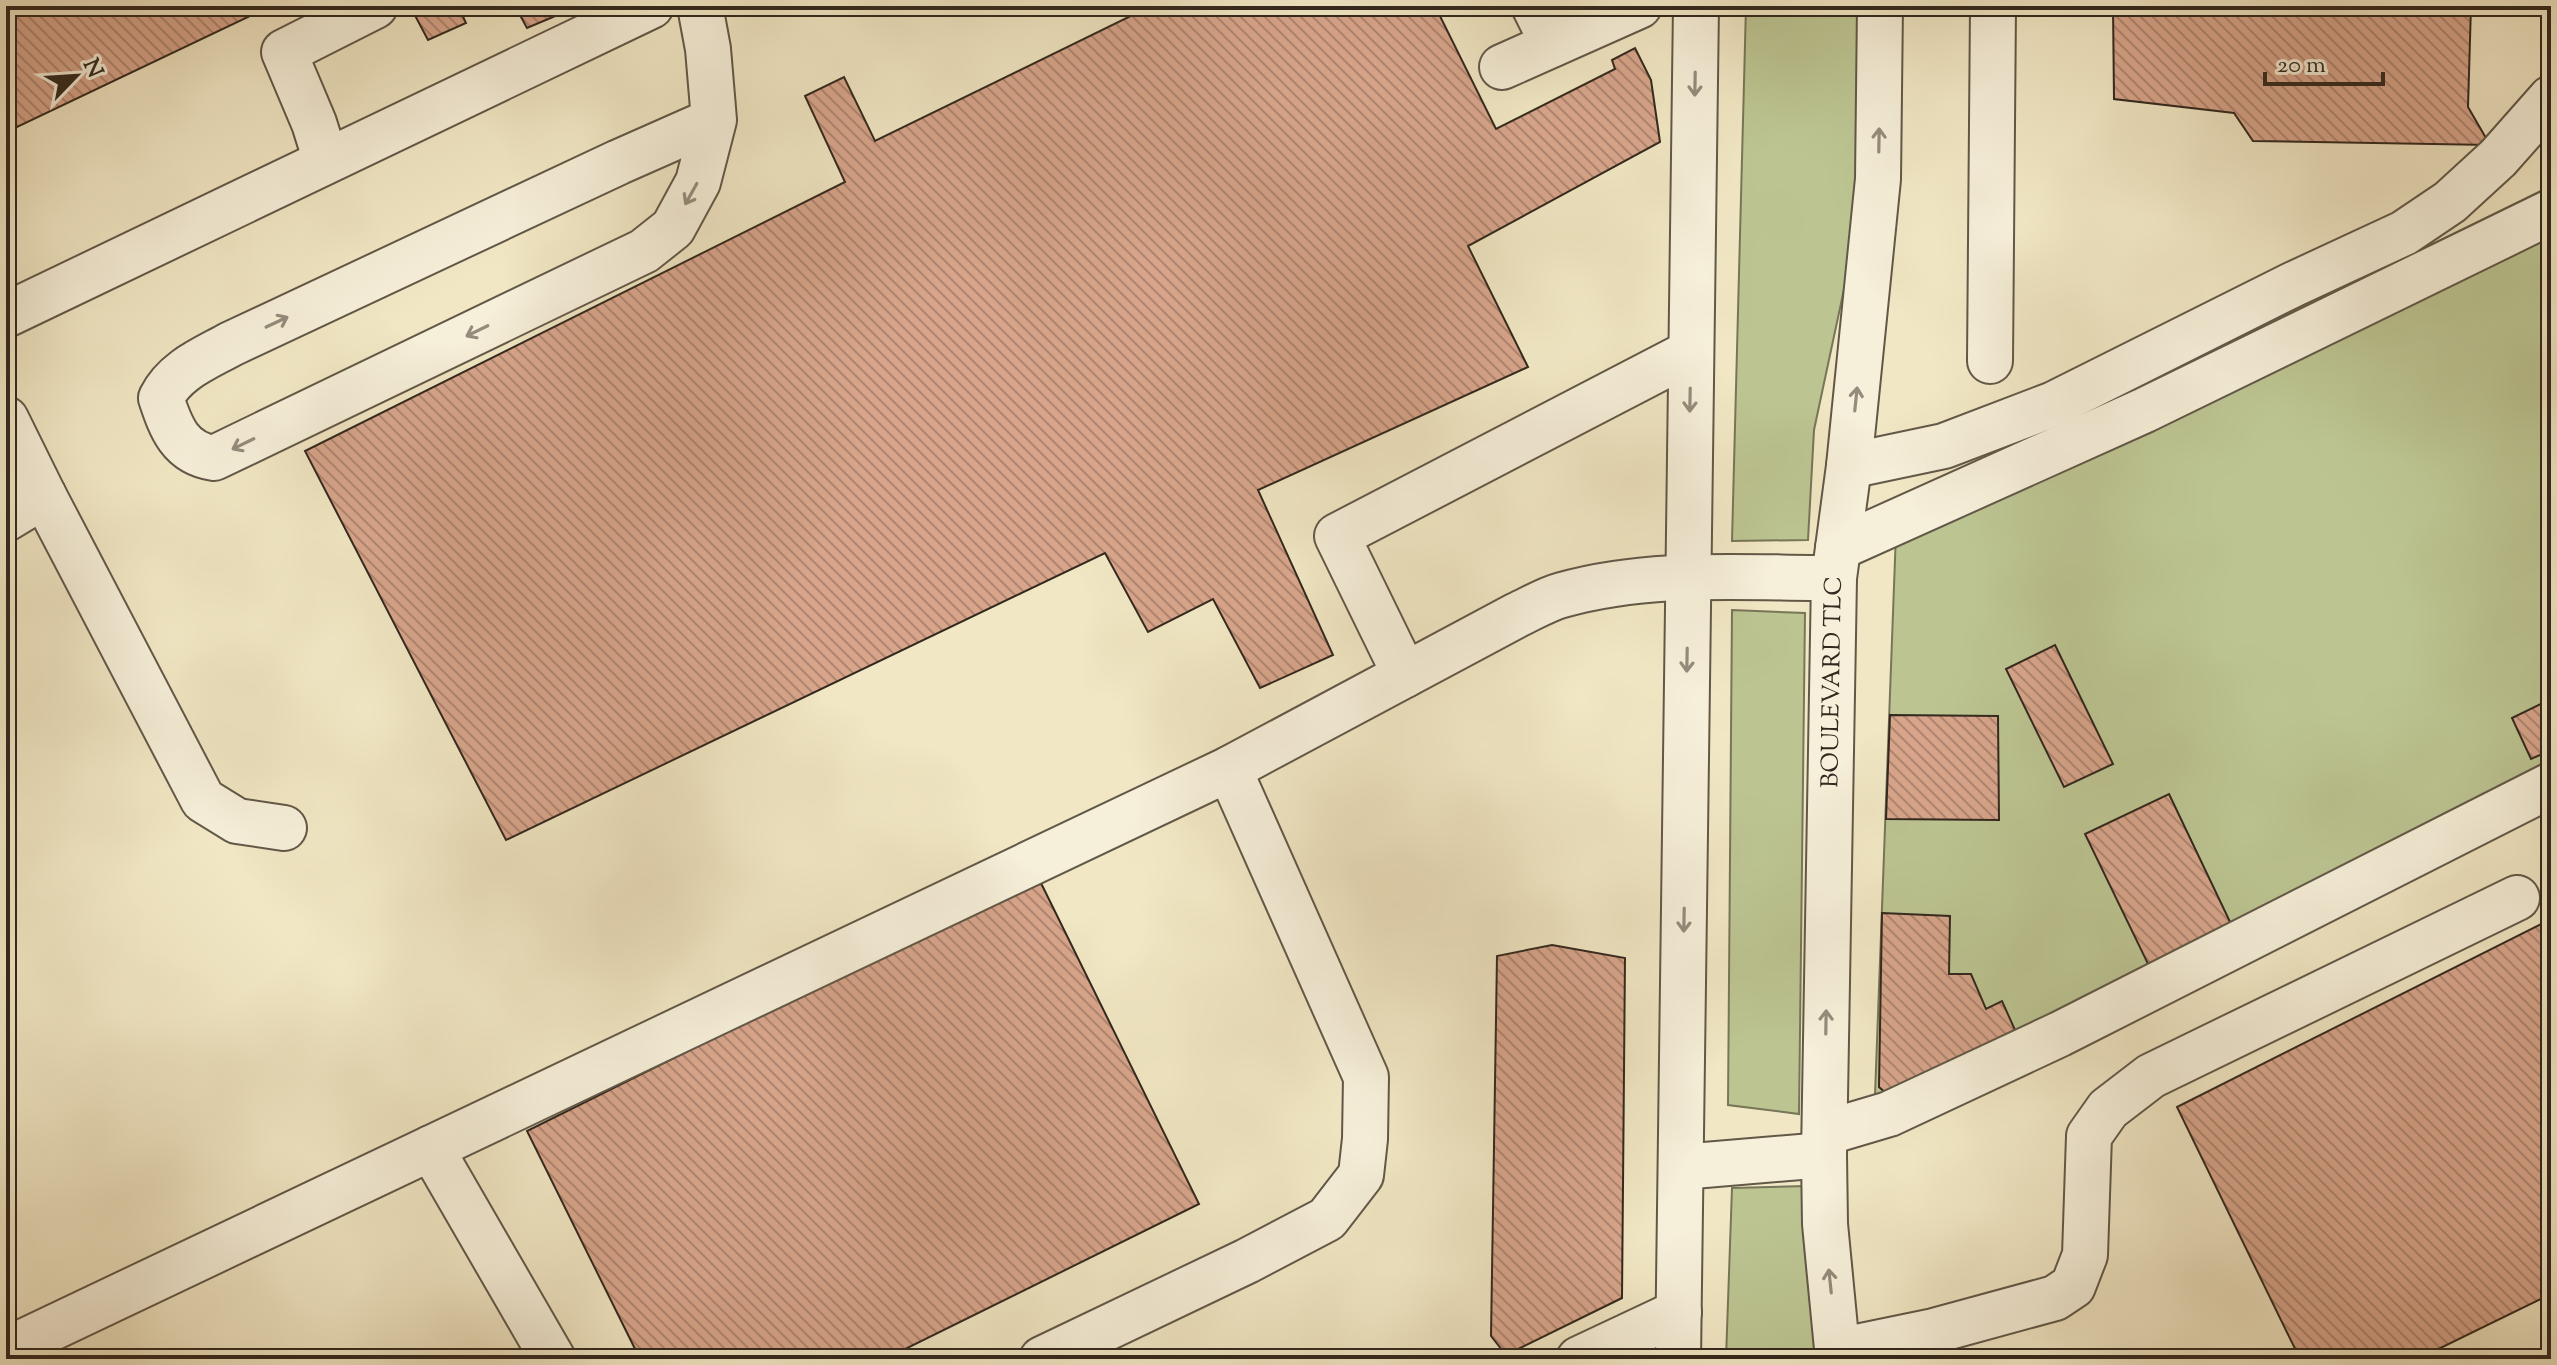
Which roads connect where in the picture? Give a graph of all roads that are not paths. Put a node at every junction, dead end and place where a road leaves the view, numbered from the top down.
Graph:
1 (375, 6) edge
2 (651, 6) edge
3 (700, 6) edge
4 (1534, 6) edge
5 (1639, 6) edge
6 (1696, 6) edge
7 (1880, 6) edge
8 (1993, 6) edge
9 (1553, 44) junction
10 (1502, 67) dead end
11 (2551, 98) edge
12 (714, 120) junction
13 (326, 161) junction
14 (2551, 212) edge
15 (6, 315) edge
16 (1691, 352) junction
17 (1990, 361) dead end
18 (6, 419) edge
19 (1849, 466) junction
20 (44, 496) junction
21 (6, 519) edge
22 (1836, 563) junction
23 (1688, 578) junction
24 (1405, 675) junction
25 (1229, 769) junction
26 (2551, 785) edge
27 (284, 828) dead end
28 (2517, 898) dead end
29 (1824, 1144) junction
30 (431, 1148) junction
31 (1681, 1167) junction
32 (1679, 1312) junction
33 (6, 1350) edge
34 (1838, 1355) edge
35 (553, 1359) edge
36 (1042, 1359) edge
37 (1579, 1359) edge
38 (1678, 1359) edge

1 - 13 street
2 - 13 street
3 - 12 street
4 - 9 street
5 - 9 street
6 -> 16 street
19 -> 7 street, BOULEVARD TLC
8 - 17 street
9 - 10 street
11 - 19 street
12 -> 12 street
13 - 15 street
14 - 22 street
16 -> 23 street
16 - 24 street
18 - 20 street
19 - 22 street, BOULEVARD TLC
20 - 21 street
20 - 27 street
22 - 23 street
29 -> 22 street, BOULEVARD TLC
23 - 24 street
23 -> 31 street
24 - 25 street
25 - 30 street
25 - 36 street
26 - 29 street
28 - 34 street
29 - 31 street
34 -> 29 street, BOULEVARD TLC
30 - 33 street
30 - 35 street
31 - 32 street
32 - 37 street
32 - 38 street

